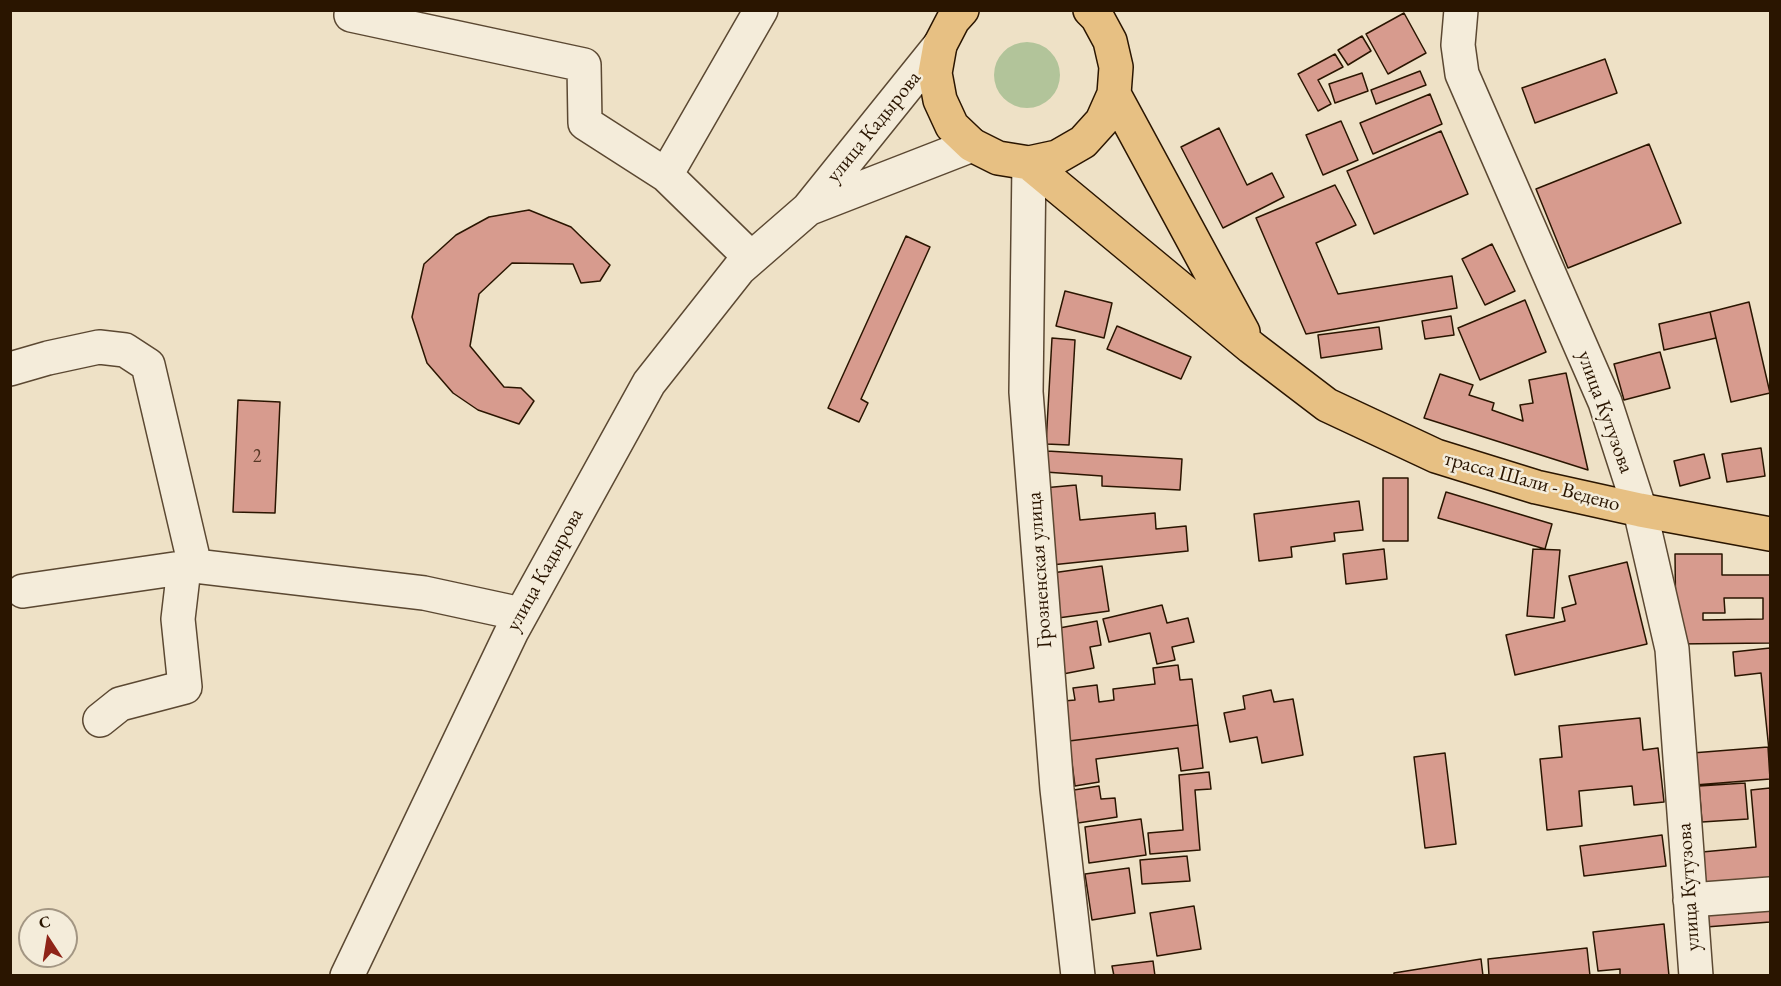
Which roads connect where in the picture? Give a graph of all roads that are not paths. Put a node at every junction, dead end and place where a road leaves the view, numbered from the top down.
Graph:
1 (761, 10) edge
2 (1090, 10) edge
3 (1461, 10) edge
4 (351, 15) dead end
5 (951, 21) edge
6 (1109, 26) edge
7 (1113, 94) junction
8 (972, 145) junction
9 (1029, 163) junction
10 (666, 175) junction
11 (808, 209) junction
12 (751, 258) junction
13 (1251, 347) junction
14 (10, 369) edge
15 (1640, 510) junction
16 (1770, 534) edge
17 (189, 567) junction
18 (23, 591) dead end
19 (521, 614) junction
20 (100, 720) dead end
21 (1770, 894) edge
22 (1690, 900) junction
23 (347, 975) edge
24 (1078, 975) edge
25 (1696, 975) edge

1 - 10 street
2 - 6 main road
3 - 15 street, улица Кутузова
4 - 10 street
5 - 8 main road
5 - 11 street, улица Кадырова
6 - 7 main road
7 - 9 main road
7 - 13 main road, трасса Шали - Ведено
8 - 9 main road
8 - 11 street, улица Кадырова
9 - 13 main road
9 - 24 street, Грозненская улица
10 - 12 street
11 - 12 street, улица Кадырова
12 - 19 street, улица Кадырова
13 - 15 main road, трасса Шали - Ведено
14 - 17 street
15 - 16 main road, трасса Шали - Ведено
15 - 22 street, улица Кутузова
17 - 18 street
17 - 19 street
17 - 20 street
19 - 23 street, улица Кадырова
21 - 22 street
22 - 25 street, улица Кутузова

